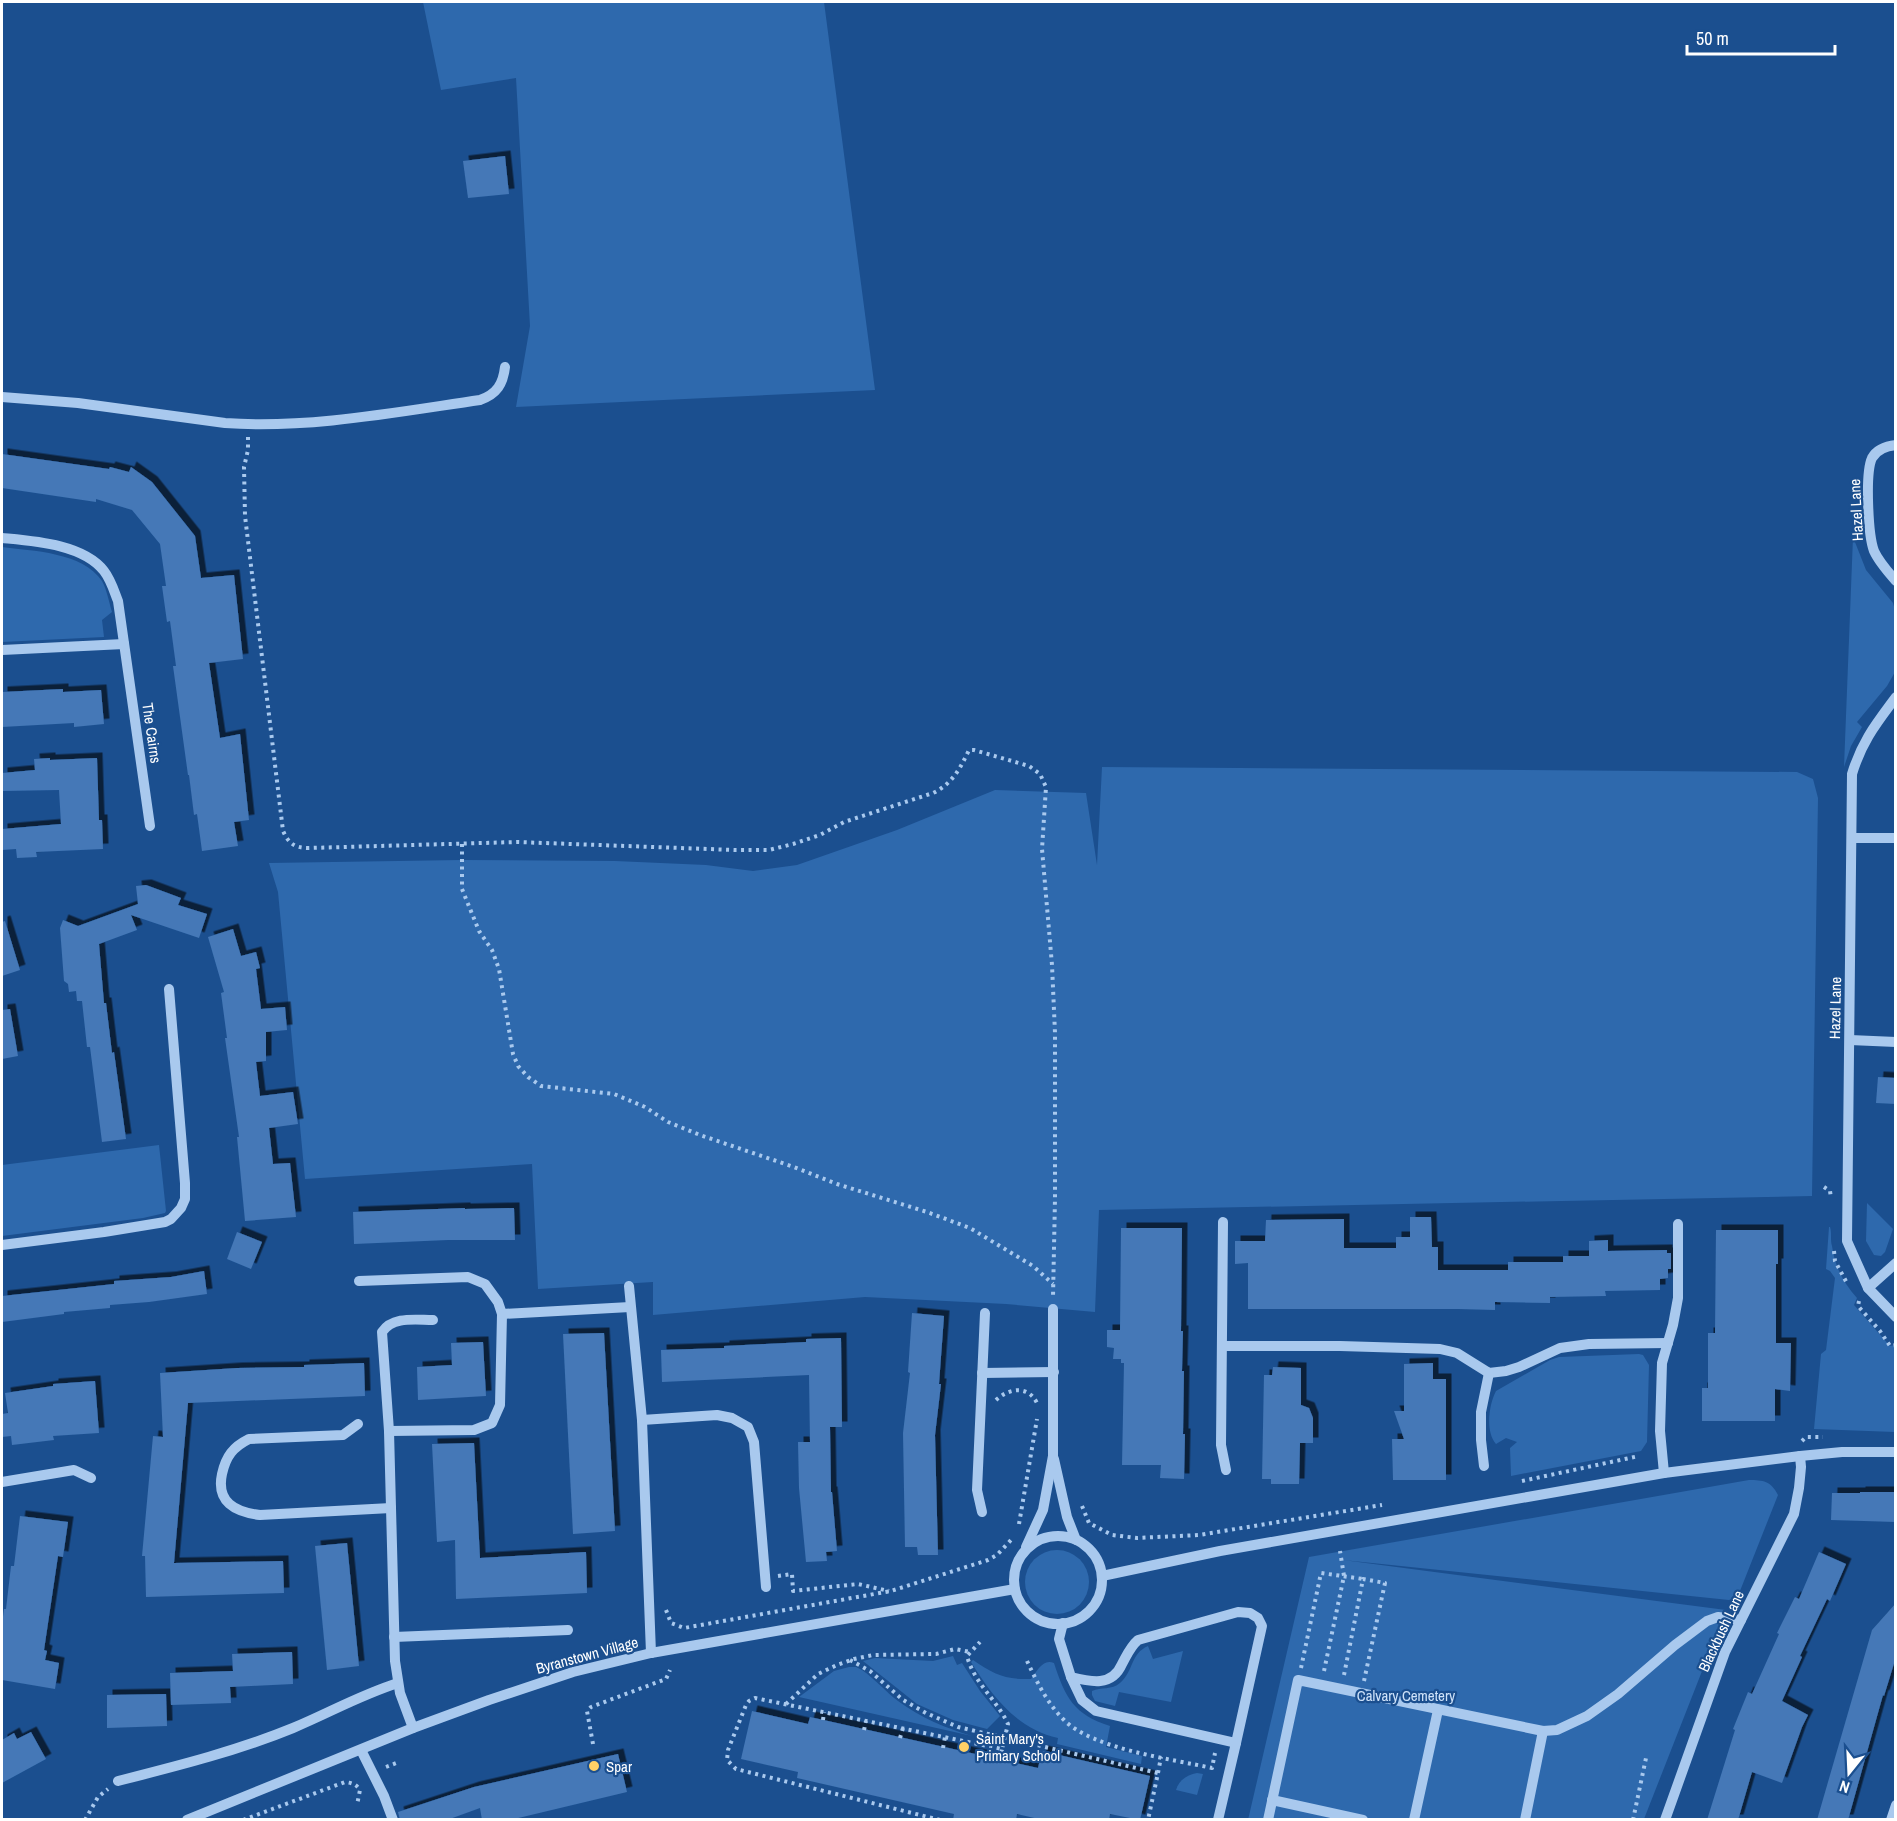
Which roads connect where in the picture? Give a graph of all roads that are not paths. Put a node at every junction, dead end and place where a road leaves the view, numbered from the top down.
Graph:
1 (505, 367) dead end
2 (2, 397) edge
3 (1896, 446) edge
4 (2, 538) edge
5 (1896, 581) edge
6 (124, 644) junction
7 (2, 650) edge
8 (1896, 697) edge
9 (150, 826) dead end
10 (1852, 838) junction
11 (1896, 838) edge
12 (169, 989) dead end
13 (1850, 1040) junction
14 (1896, 1042) edge
15 (1223, 1222) dead end
16 (1678, 1224) dead end
17 (2, 1245) edge
18 (1896, 1263) edge
19 (359, 1281) dead end
20 (629, 1286) dead end
21 (1868, 1288) junction
22 (630, 1307) junction
23 (1053, 1309) road end
24 (985, 1313) dead end
25 (502, 1314) junction
26 (1896, 1317) edge
27 (434, 1320) dead end
28 (1668, 1343) junction
29 (1223, 1346) junction
30 (1054, 1372) junction
31 (982, 1373) junction
32 (1489, 1373) junction
33 (642, 1420) junction
34 (358, 1424) dead end
35 (389, 1431) junction
36 (1896, 1452) edge
37 (1053, 1456) junction
38 (1800, 1456) junction
39 (1484, 1466) dead end
40 (1226, 1470) dead end
41 (1664, 1473) junction
42 (91, 1478) dead end
43 (2, 1482) edge
44 (391, 1508) junction
45 (982, 1512) dead end
46 (1076, 1540) junction
47 (1022, 1554) junction
48 (1102, 1576) junction
49 (766, 1582) road end
50 (1015, 1589) junction
51 (1741, 1620) junction
52 (1063, 1623) junction
53 (568, 1630) dead end
54 (394, 1637) junction
55 (651, 1653) junction
56 (1071, 1677) junction
57 (398, 1683) junction
58 (1438, 1710) junction
59 (413, 1728) junction
60 (1543, 1731) junction
61 (1236, 1743) junction
62 (361, 1750) junction
63 (118, 1781) road end
64 (1272, 1800) junction
65 (1896, 1805) edge
66 (187, 1820) edge
67 (393, 1820) edge
68 (1218, 1820) edge
69 (1268, 1820) edge
70 (1363, 1820) edge
71 (1414, 1820) edge
72 (1525, 1820) edge
73 (1665, 1820) edge
74 (1891, 1820) edge

1 - 2 street
3 - 5 street, Hazel Lane
4 - 6 street, The Cairns
6 - 7 street
6 - 9 street, The Cairns
8 - 10 street, Hazel Lane
10 - 11 street
10 - 13 street, Hazel Lane
12 - 17 street
13 - 14 street
13 - 21 street, Hazel Lane
15 - 29 street
16 - 28 street
18 - 21 street
19 - 25 street
20 - 22 street
21 - 26 street, Hazel Lane
22 - 25 street
22 - 33 street
23 - 30 street
24 - 31 street
25 - 35 street
27 - 35 street
28 - 32 street
28 - 41 street
29 - 32 street
29 - 40 street
30 - 31 street
30 - 37 street
31 - 45 street
32 - 39 street
33 - 49 street
33 - 55 street
34 - 44 street
35 - 44 street
36 - 38 street
37 - 46 street
37 - 47 street
38 - 41 street
38 - 51 street, Blackbush Lane
41 - 48 street
42 - 43 street
44 - 54 street
46 - 47 street
46 - 48 street
47 - 50 street
48 - 52 street
50 - 52 street
50 - 55 street, Byranstown Village
51 - 60 street
51 - 73 street, Blackbush Lane
52 - 56 street
53 - 54 street
54 - 57 street
55 - 59 street, Byranstown Village
56 - 61 street
56 - 61 street
57 - 59 street
57 - 63 street
58 - 60 street
58 - 64 street
58 - 71 street
59 - 62 street, Byranstown Village
60 - 72 street
61 - 68 street
62 - 66 street, Byranstown Village
62 - 67 street
64 - 69 street
64 - 70 street
65 - 74 street

